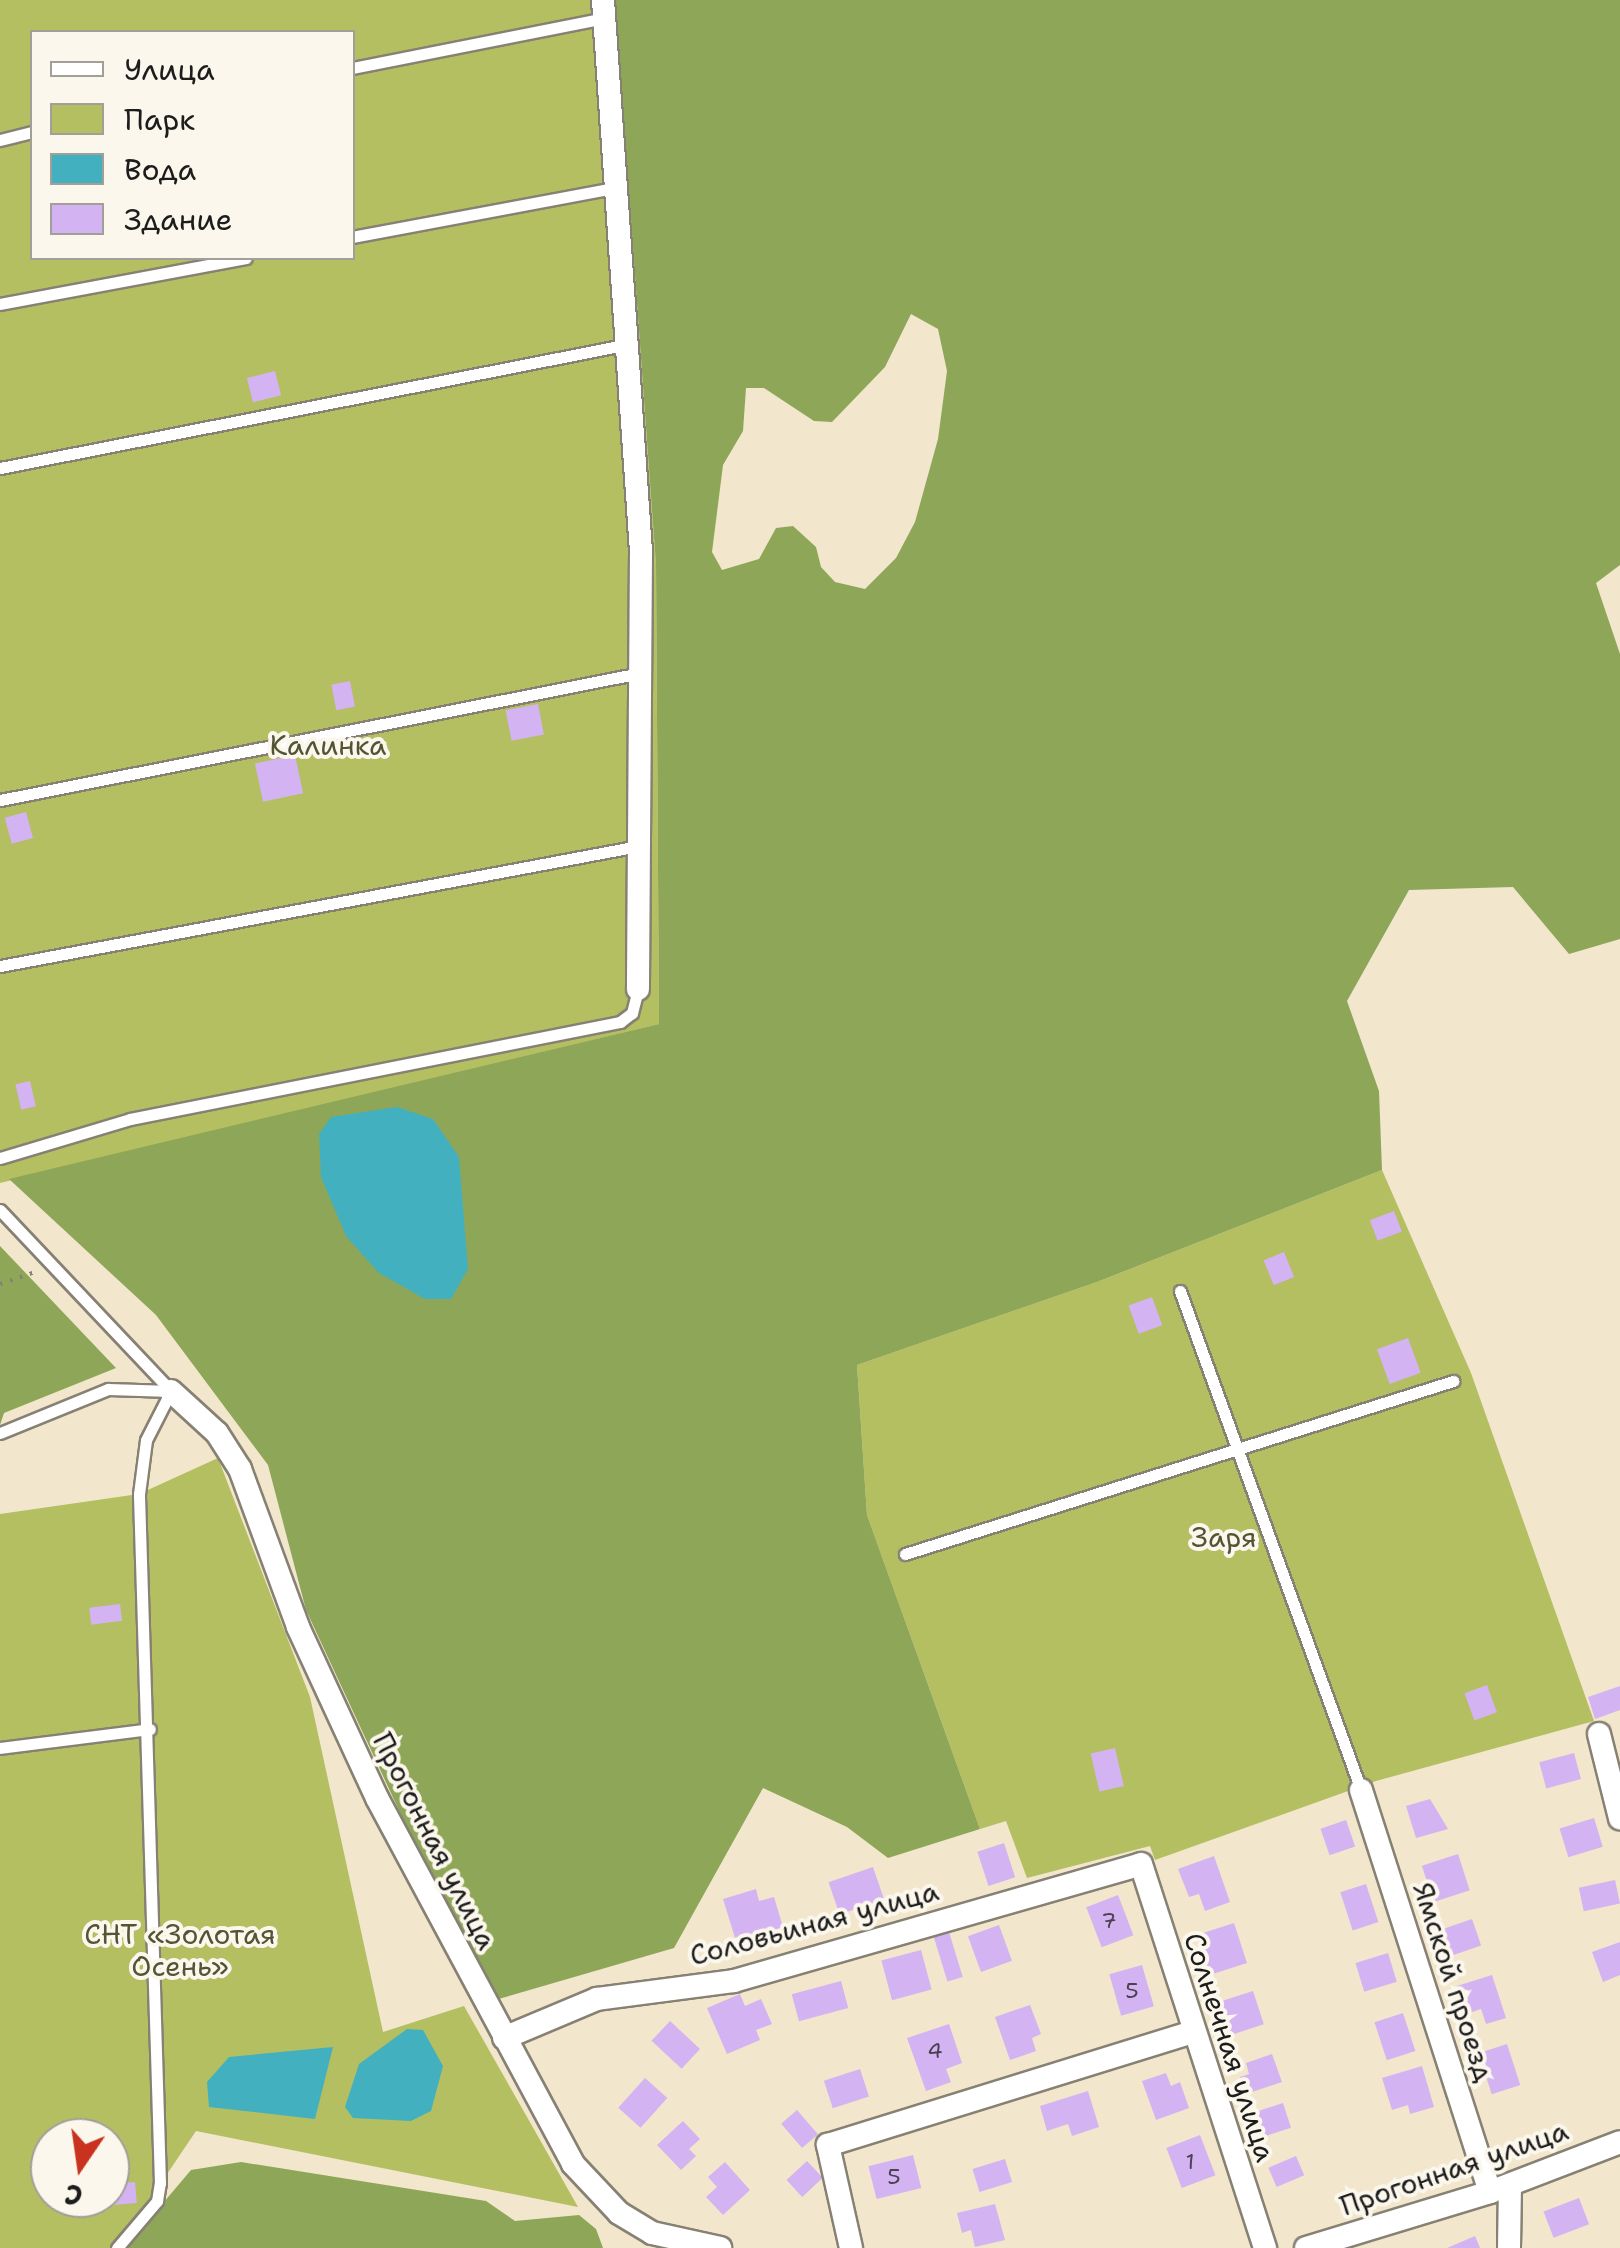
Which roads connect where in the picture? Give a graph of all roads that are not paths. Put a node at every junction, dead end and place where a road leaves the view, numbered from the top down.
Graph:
1 (604, 9) edge
2 (355, 67) edge
3 (30, 132) edge
4 (0, 140) edge
5 (620, 186) junction
6 (355, 236) edge
7 (235, 260) edge
8 (0, 304) edge
9 (629, 344) junction
10 (0, 468) edge
11 (640, 673) junction
12 (0, 800) edge
13 (639, 846) junction
14 (0, 966) edge
15 (638, 989) joint
16 (0, 1158) edge
17 (0, 1210) edge
18 (1180, 1291) dead end
19 (1453, 1381) dead end
20 (171, 1390) junction
21 (0, 1433) edge
22 (1238, 1450) junction
23 (904, 1554) dead end
24 (150, 1730) junction
25 (1599, 1734) dead end
26 (0, 1748) edge
27 (1361, 1790) joint
28 (1620, 1818) edge
29 (1141, 1864) joint
30 (1192, 2032) junction
31 (504, 2038) junction
32 (1620, 2142) edge
33 (1500, 2188) junction
34 (117, 2248) edge
35 (720, 2248) edge
36 (852, 2248) edge
37 (1265, 2248) edge
38 (1306, 2248) edge
39 (1508, 2248) edge

1 - 2 lane
1 - 5 street
3 - 4 lane
5 - 6 lane
5 - 9 street
7 - 8 lane
9 - 10 lane
9 - 11 street
11 - 12 lane
11 - 13 street
13 - 14 lane
13 - 15 street
15 - 16 lane
17 - 20 lane
18 - 22 lane
19 - 22 lane
20 - 21 lane
20 - 24 lane
20 - 31 street, Прогонная улица
22 - 23 lane
22 - 27 lane
24 - 26 lane
24 - 34 lane
25 - 28 street
27 - 33 street, Ямской проезд
29 - 30 street, Солнечная улица
29 - 31 street, Соловьиная улица
30 - 36 street
30 - 37 street, Солнечная улица
31 - 35 street, Прогонная улица
32 - 33 street, Прогонная улица
33 - 38 street, Прогонная улица
33 - 39 street, Ямской проезд

